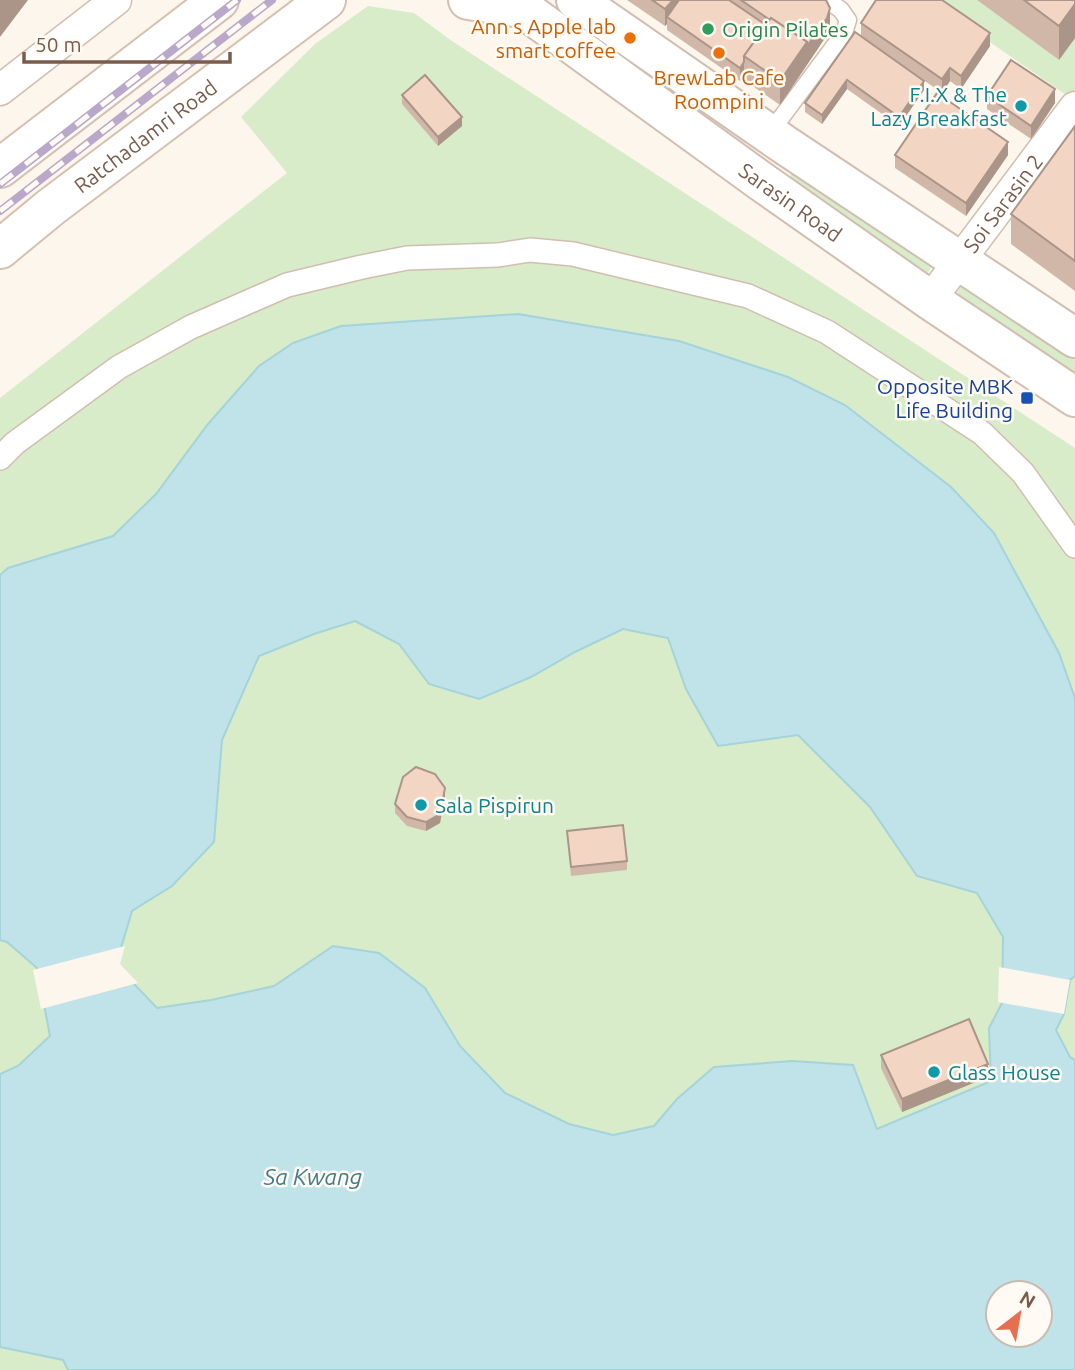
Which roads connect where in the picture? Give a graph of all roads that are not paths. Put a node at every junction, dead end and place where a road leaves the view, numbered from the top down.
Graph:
1 (116, 0) edge
2 (326, 0) edge
3 (468, 0) edge
4 (576, 0) edge
5 (827, 0) edge
6 (216, 1) edge
7 (516, 4) edge
8 (0, 90) edge
9 (1075, 107) edge
10 (738, 113) junction
11 (777, 140) junction
12 (721, 152) junction
13 (6, 153) edge
14 (762, 182) junction
15 (0, 249) edge
16 (958, 262) junction
17 (930, 300) junction
18 (1075, 338) edge
19 (1075, 397) edge
20 (0, 458) edge
21 (1075, 546) edge

1 - 8 street
2 - 15 street, Ratchadamri Road
3 - 7 street
4 - 10 street, Sarasin Road
5 - 11 lane
6 - 13 street
7 - 12 street, Sarasin Road
9 - 16 street, Soi Sarasin 2
10 - 11 street, Sarasin Road
10 - 12 street
11 - 14 street
11 - 16 street, Sarasin Road
12 - 14 street, Sarasin Road
14 - 17 street, Sarasin Road
16 - 17 street, Soi Sarasin 2
16 - 18 street, Sarasin Road
17 - 19 street, Sarasin Road
20 - 21 street

